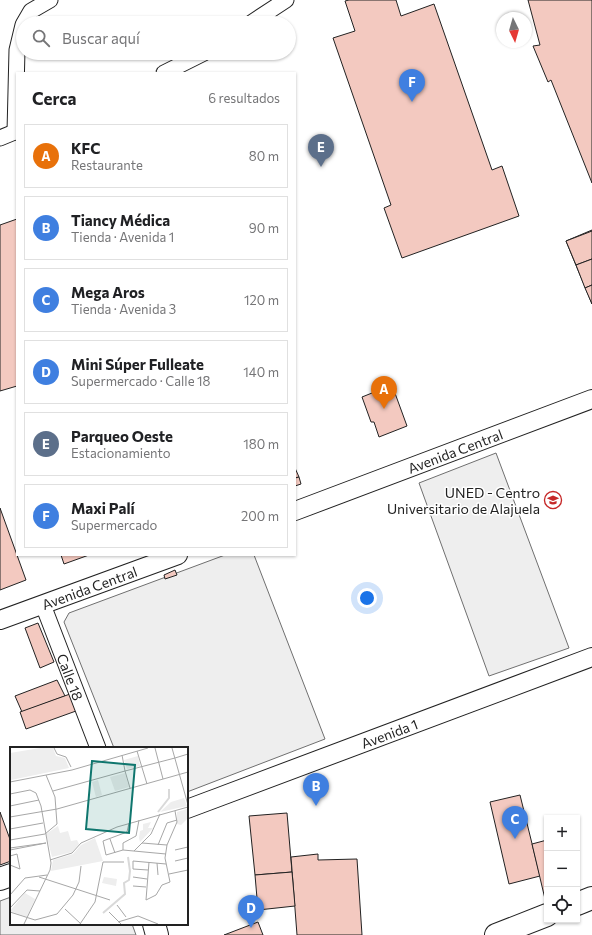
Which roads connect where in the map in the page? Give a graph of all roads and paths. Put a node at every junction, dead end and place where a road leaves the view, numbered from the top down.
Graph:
1 (50, 0) edge
2 (286, 0) edge
3 (28, 16) edge
4 (262, 16) edge
5 (17, 60) edge
6 (190, 60) edge
7 (17, 72) edge
8 (166, 72) edge
9 (16, 132) edge
10 (0, 138) edge
11 (592, 399) edge
12 (296, 511) edge
13 (175, 556) edge
14 (43, 605) junction
15 (0, 620) edge
16 (592, 657) edge
17 (98, 747) edge
18 (188, 809) edge
19 (10, 875) edge
20 (0, 879) edge
21 (592, 898) edge
22 (580, 903) edge
23 (544, 916) edge
24 (154, 925) edge
25 (158, 935) edge
26 (496, 935) edge

1 - 3 street
2 - 4 street
5 - 7 street
6 - 8 street
9 - 10 street
11 - 12 street, Avenida Central
13 - 14 street, Avenida Central
14 - 15 street, Avenida Central
14 - 17 street, Calle 18
16 - 18 street, Avenida 1
19 - 20 main road
21 - 22 main road
23 - 26 main road
24 - 25 main road

